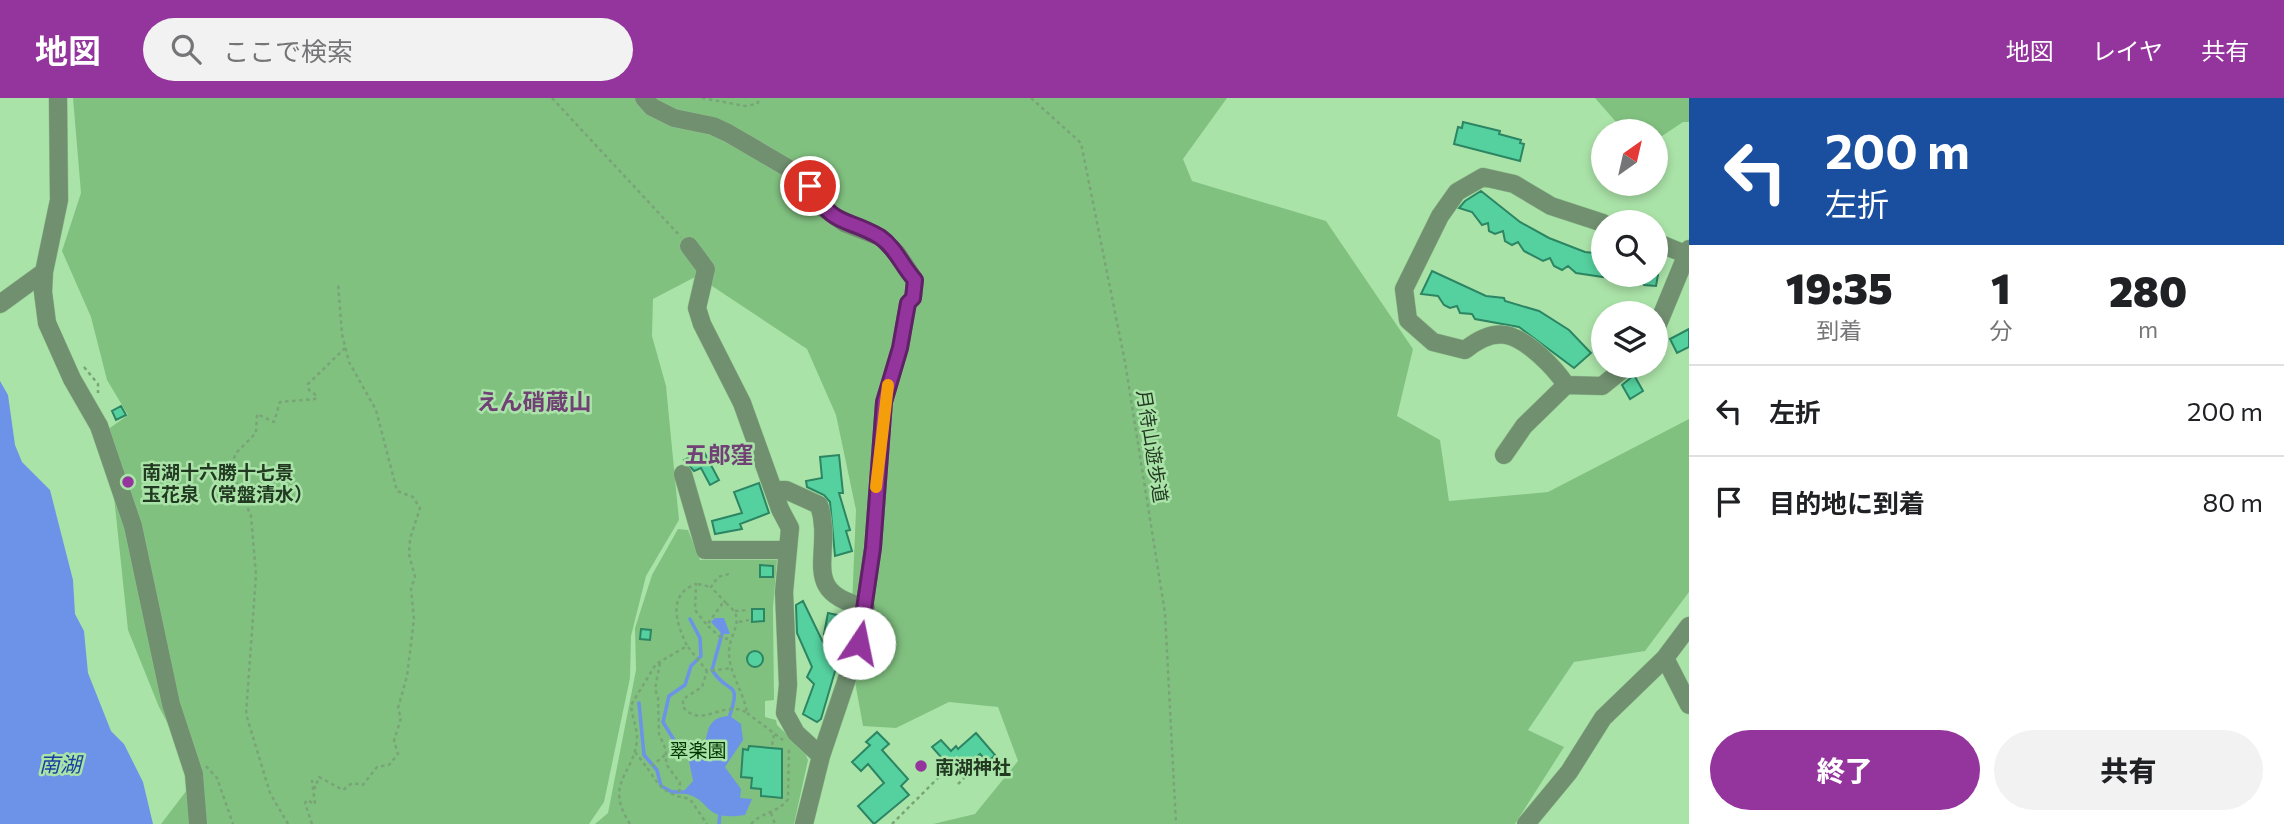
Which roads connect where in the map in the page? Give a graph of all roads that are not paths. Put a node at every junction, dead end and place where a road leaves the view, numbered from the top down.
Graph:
1 (58, 98) edge
2 (644, 98) edge
3 (1591, 219) edge
4 (689, 246) road end
5 (1668, 246) edge
6 (1687, 252) edge
7 (44, 272) junction
8 (1667, 301) edge
9 (0, 304) edge
10 (1612, 378) edge
11 (1566, 385) junction
12 (1504, 455) dead end
13 (682, 474) dead end
14 (775, 490) junction
15 (788, 550) junction
16 (866, 607) junction
17 (1689, 626) edge
18 (1665, 658) junction
19 (1689, 705) edge
20 (821, 756) junction
21 (198, 824) edge
22 (804, 824) edge
23 (1526, 824) edge

1 - 7 street
2 - 16 street
3 - 11 street
4 - 14 street
5 - 6 street
6 - 8 street
7 - 9 street
7 - 21 street
10 - 11 street
11 - 12 street
13 - 15 street
14 - 15 street
14 - 16 street
15 - 20 street
16 - 20 street
17 - 18 street
18 - 19 street
18 - 23 street
20 - 22 street

